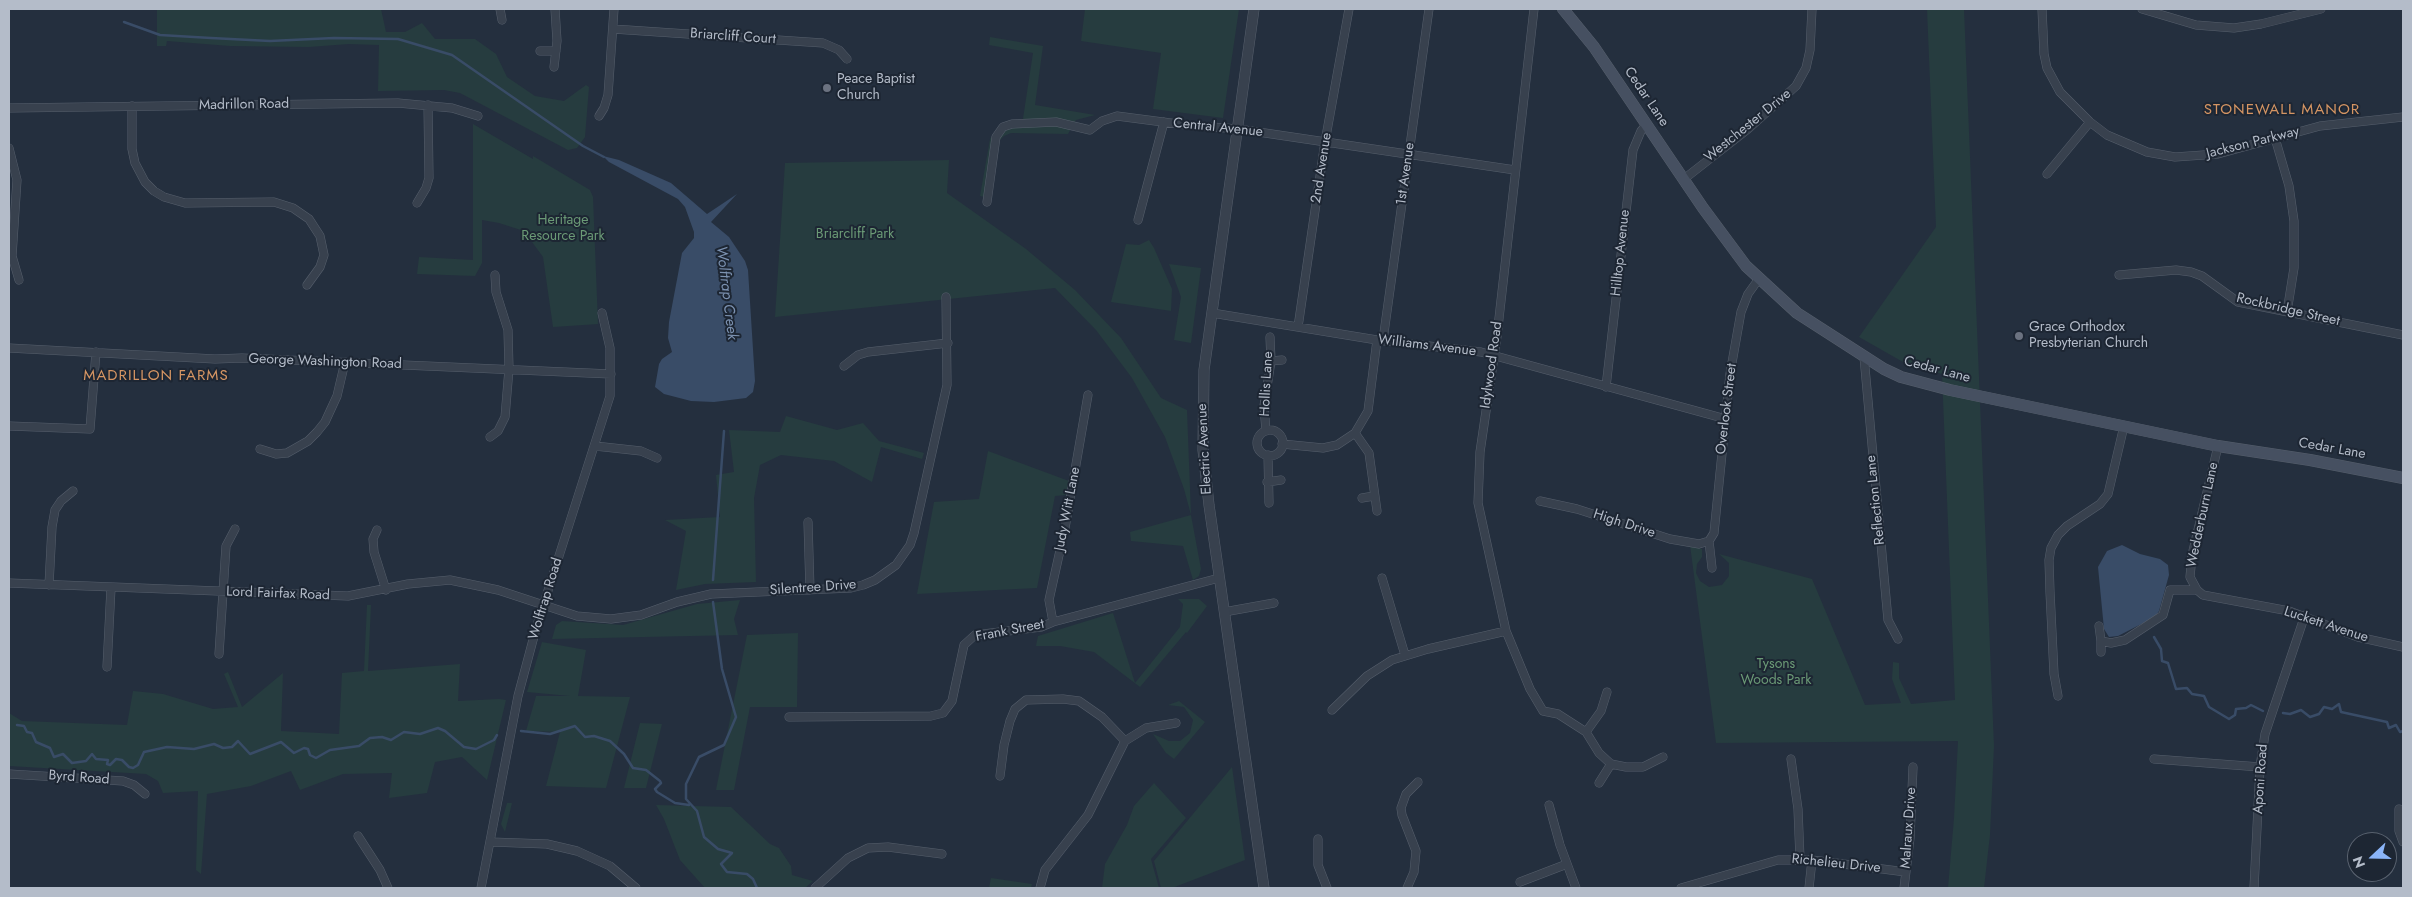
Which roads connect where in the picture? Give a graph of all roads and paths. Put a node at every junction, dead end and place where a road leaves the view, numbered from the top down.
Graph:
1 (500, 9) edge
2 (556, 9) edge
3 (614, 9) edge
4 (1254, 9) edge
5 (1349, 9) edge
6 (1429, 9) edge
7 (1534, 9) edge
8 (1563, 9) edge
9 (1812, 9) edge
10 (2042, 9) edge
11 (2142, 9) edge
12 (2321, 9) edge
13 (502, 20) dead end
14 (613, 29) junction
15 (540, 51) dead end
16 (556, 52) junction
17 (847, 59) dead end
18 (554, 67) dead end
19 (428, 104) junction
20 (132, 106) junction
21 (9, 108) edge
22 (478, 116) dead end
23 (600, 116) dead end
24 (2403, 117) edge
25 (1164, 122) junction
26 (2090, 122) junction
27 (1647, 124) junction
28 (1238, 129) junction
29 (2275, 138) junction
30 (1325, 142) junction
31 (9, 148) edge
32 (1410, 154) junction
33 (1515, 170) junction
34 (2047, 174) dead end
35 (1684, 179) junction
36 (987, 202) dead end
37 (417, 204) dead end
38 (1138, 220) dead end
39 (495, 275) dead end
40 (2119, 275) dead end
41 (19, 280) dead end
42 (1758, 280) junction
43 (307, 286) dead end
44 (946, 297) dead end
45 (2287, 312) junction
46 (602, 313) dead end
47 (1212, 313) junction
48 (1298, 327) junction
49 (2403, 335) edge
50 (1270, 337) dead end
51 (1380, 340) junction
52 (948, 344) junction
53 (9, 348) edge
54 (96, 352) junction
55 (1493, 355) junction
56 (1864, 357) junction
57 (1282, 360) dead end
58 (1270, 361) junction
59 (345, 362) junction
60 (844, 366) dead end
61 (510, 369) junction
62 (611, 374) junction
63 (1606, 387) junction
64 (1088, 395) dead end
65 (1726, 419) junction
66 (9, 426) edge
67 (2124, 426) junction
68 (1266, 430) junction
69 (1355, 433) junction
70 (490, 437) dead end
71 (1282, 444) junction
72 (595, 446) junction
73 (2218, 446) junction
74 (260, 449) dead end
75 (1268, 455) junction
76 (657, 458) dead end
77 (2403, 478) edge
78 (1281, 480) dead end
79 (1267, 482) junction
80 (73, 491) dead end
81 (1374, 496) junction
82 (1362, 498) dead end
83 (1540, 501) dead end
84 (1269, 502) dead end
85 (1377, 511) dead end
86 (808, 522) dead end
87 (235, 529) dead end
88 (377, 530) dead end
89 (1709, 541) junction
90 (1712, 568) dead end
91 (1219, 578) junction
92 (1382, 578) dead end
93 (9, 583) edge
94 (49, 585) junction
95 (111, 588) junction
96 (2195, 588) junction
97 (386, 590) junction
98 (810, 590) junction
99 (222, 592) junction
100 (1274, 603) dead end
101 (544, 605) junction
102 (1224, 612) junction
103 (2305, 616) junction
104 (1053, 622) junction
105 (2099, 626) dead end
106 (1506, 631) junction
107 (1898, 640) dead end
108 (2101, 641) junction
109 (2403, 647) edge
110 (2101, 652) dead end
111 (219, 654) dead end
112 (1406, 654) junction
113 (107, 667) dead end
114 (1607, 692) dead end
115 (2058, 696) dead end
116 (1332, 710) dead end
117 (789, 717) dead end
118 (1176, 723) dead end
119 (1586, 732) junction
120 (1125, 741) junction
121 (1663, 757) dead end
122 (1791, 759) dead end
123 (2154, 760) dead end
124 (1611, 764) junction
125 (2260, 766) junction
126 (1913, 767) dead end
127 (9, 774) edge
128 (1000, 776) dead end
129 (1418, 782) dead end
130 (1599, 782) dead end
131 (145, 794) dead end
132 (1549, 805) dead end
133 (2399, 809) dead end
134 (358, 836) dead end
135 (1318, 839) dead end
136 (491, 842) junction
137 (2403, 842) edge
138 (942, 854) dead end
139 (1800, 859) junction
140 (1812, 860) junction
141 (1567, 864) junction
142 (1906, 872) junction
143 (1520, 882) dead end
144 (388, 888) edge
145 (481, 888) edge
146 (636, 888) edge
147 (815, 888) edge
148 (1040, 888) edge
149 (1264, 888) edge
150 (1326, 888) edge
151 (1407, 888) edge
152 (1576, 888) edge
153 (1681, 888) edge
154 (1809, 888) edge
155 (1904, 888) edge
156 (2254, 888) edge

1 - 13 street
2 - 16 street
3 - 14 street
4 - 28 street, Electric Avenue
5 - 30 street, 2nd Avenue
6 - 32 street, 1st Avenue
7 - 33 street, Idylwood Road
8 - 27 main road, Cedar Lane
9 - 35 street, Westchester Drive
10 - 26 street, Jackson Parkway
11 - 12 street
14 - 17 street, Briarcliff Court
14 - 23 street
15 - 16 street
16 - 18 street
19 - 20 street, Madrillon Road
19 - 22 street, Madrillon Road
19 - 37 street
20 - 21 street, Madrillon Road
20 - 43 street
24 - 29 street, Jackson Parkway
25 - 28 street, Central Avenue
25 - 36 street, Central Avenue
25 - 38 street
26 - 29 street, Jackson Parkway
26 - 34 street
27 - 35 main road, Cedar Lane
27 - 63 street, Hilltop Avenue
28 - 30 street, Central Avenue
28 - 47 street, Electric Avenue
29 - 45 street
30 - 32 street, Central Avenue
30 - 48 street, 2nd Avenue
31 - 41 street
32 - 33 street, Central Avenue
32 - 51 street, 1st Avenue
33 - 55 street, Idylwood Road
35 - 42 main road, Cedar Lane
39 - 61 street
40 - 45 street, Rockbridge Street
42 - 56 main road, Cedar Lane
42 - 65 street, Overlook Street
44 - 52 street, Silentree Drive
45 - 49 street, Rockbridge Street
46 - 62 street, Wolftrap Road
47 - 48 street, Williams Avenue
47 - 91 street, Electric Avenue
48 - 51 street, Williams Avenue
50 - 58 street, Hollis Lane
51 - 55 street, Williams Avenue
51 - 69 street
52 - 60 street
52 - 98 street, Silentree Drive
53 - 54 street, George Washington Road
54 - 59 street, George Washington Road
54 - 66 street
55 - 63 street, Williams Avenue
55 - 106 street, Idylwood Road
56 - 67 main road, Cedar Lane
56 - 107 street, Reflection Lane
57 - 58 street
58 - 68 street, Hollis Lane
59 - 61 street, George Washington Road
59 - 74 street
61 - 62 street, George Washington Road
61 - 70 street
62 - 72 street, Wolftrap Road
63 - 65 street, Williams Avenue
64 - 104 street, Judy Witt Lane
65 - 89 street, Overlook Street
67 - 73 main road, Cedar Lane
67 - 115 street
68 - 71 street
68 - 75 street
69 - 71 street
69 - 81 street
71 - 75 street
72 - 76 street
72 - 101 street, Wolftrap Road
73 - 77 main road, Cedar Lane
73 - 96 street, Wedderburn Lane
75 - 79 street
78 - 79 street
79 - 84 street
80 - 94 street
81 - 82 street
81 - 85 street
83 - 89 street, High Drive
86 - 98 street
87 - 99 street
88 - 97 street
89 - 90 street
91 - 102 street, Electric Avenue
91 - 104 street, Frank Street
92 - 112 street
93 - 94 street, Lord Fairfax Road
94 - 95 street, Lord Fairfax Road
95 - 99 street, Lord Fairfax Road
95 - 113 street
96 - 103 street, Luckett Avenue
96 - 108 street
97 - 99 street, Lord Fairfax Road
97 - 101 street, Lord Fairfax Road
98 - 101 street, Silentree Drive
99 - 111 street
100 - 102 street
101 - 136 street, Wolftrap Road
102 - 149 street, Electric Avenue
103 - 109 street, Luckett Avenue
103 - 125 street, Aponi Road
104 - 117 street, Frank Street
105 - 108 street
106 - 112 street
106 - 119 street, Idylwood Road
108 - 110 street
112 - 116 street
114 - 119 street
118 - 120 street
119 - 124 street
120 - 128 street
120 - 148 street
121 - 124 street
122 - 139 street
123 - 125 street
124 - 130 street
125 - 156 street, Aponi Road
126 - 142 street, Malraux Drive
127 - 131 street, Byrd Road
129 - 151 street
132 - 141 street
133 - 137 street
134 - 144 street
135 - 150 street
136 - 145 street, Wolftrap Road
136 - 146 street
138 - 147 street
139 - 140 street, Richelieu Drive
139 - 153 street, Richelieu Drive
140 - 142 street, Richelieu Drive
140 - 154 street
141 - 143 street
141 - 152 street
142 - 155 street, Malraux Drive

